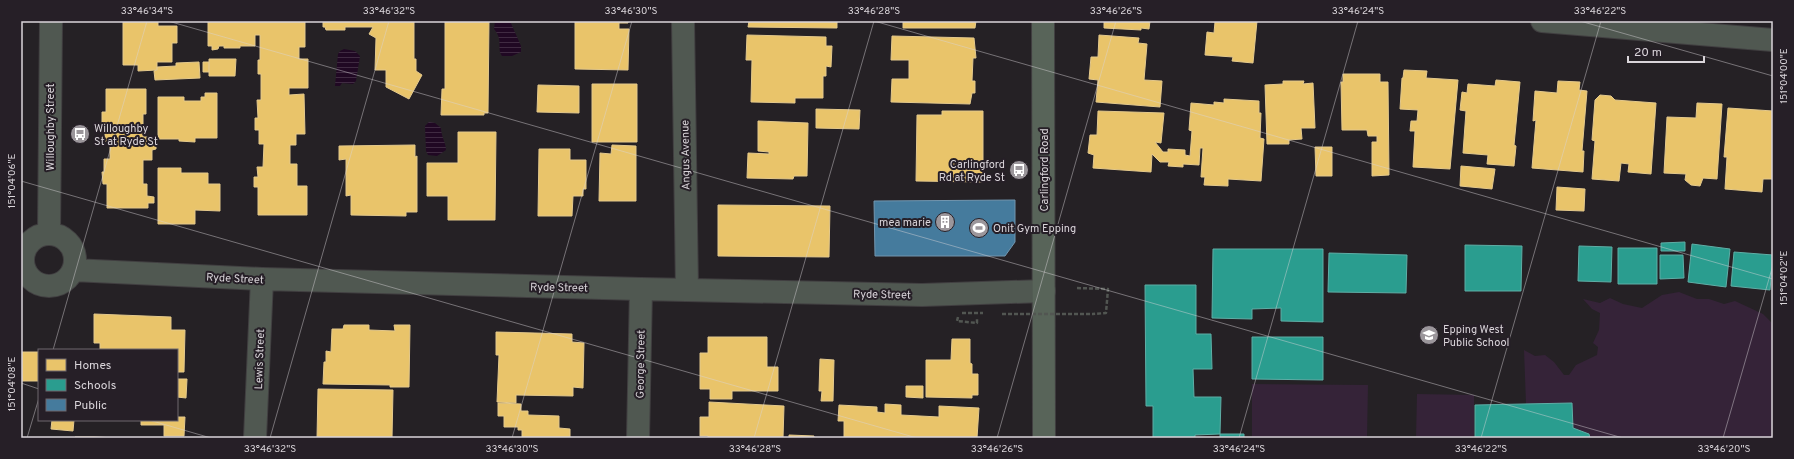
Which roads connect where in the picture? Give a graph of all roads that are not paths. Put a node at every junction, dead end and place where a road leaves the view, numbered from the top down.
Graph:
1 (51, 21) edge
2 (683, 21) edge
3 (1043, 21) edge
4 (1542, 21) edge
5 (1773, 40) edge
6 (50, 234) junction
7 (22, 267) edge
8 (73, 270) junction
9 (262, 280) junction
10 (641, 289) junction
11 (687, 290) junction
12 (1044, 291) junction
13 (255, 438) edge
14 (638, 438) edge
15 (1044, 438) edge

1 - 6 street, Willoughby Street
2 - 11 street, Angus Avenue
3 - 12 main road, Carlingford Road
4 - 5 street
6 - 7 street
6 - 8 street
7 - 8 street
8 - 9 street, Ryde Street
9 - 10 street, Ryde Street
9 - 13 street, Lewis Street
10 - 11 street, Ryde Street
10 - 14 street, George Street
11 - 12 street, Ryde Street
12 - 15 main road, Carlingford Road

